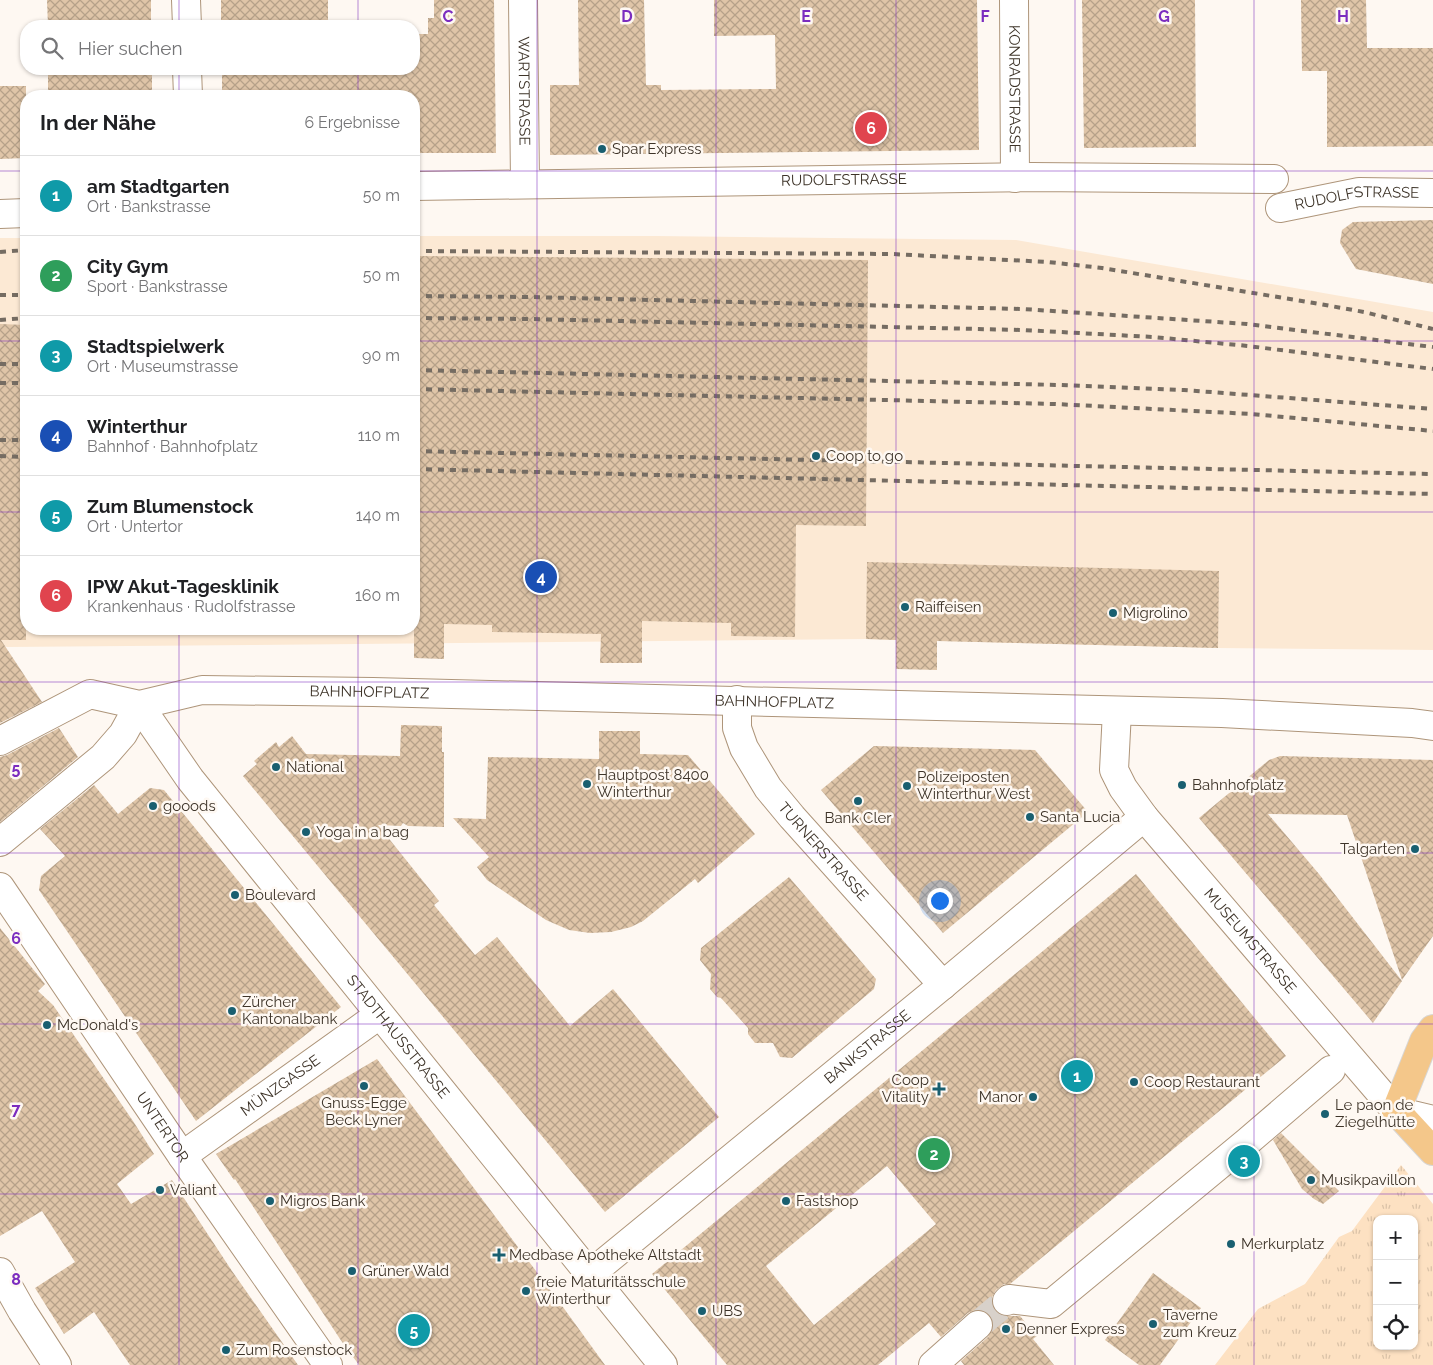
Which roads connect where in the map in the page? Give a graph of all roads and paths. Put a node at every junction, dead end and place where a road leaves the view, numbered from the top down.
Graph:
1 (186, 0) edge
2 (523, 0) edge
3 (1014, 0) edge
4 (186, 20) edge
5 (187, 75) edge
6 (188, 90) edge
7 (1015, 178) junction
8 (1274, 179) dead end
9 (525, 183) junction
10 (420, 186) edge
11 (1433, 193) edge
12 (1280, 208) dead end
13 (20, 213) edge
14 (0, 214) edge
15 (737, 700) junction
16 (139, 704) junction
17 (1116, 711) junction
18 (1426, 723) edge
19 (0, 741) edge
20 (1144, 817) junction
21 (0, 842) edge
22 (0, 887) edge
23 (943, 985) junction
24 (379, 1014) junction
25 (1433, 1029) edge
26 (1331, 1070) dead end
27 (1396, 1111) junction
28 (1433, 1120) edge
29 (1433, 1151) edge
30 (182, 1156) junction
31 (0, 1272) edge
32 (589, 1274) junction
33 (1007, 1301) tunnel mouth
34 (978, 1325) tunnel mouth
35 (943, 1362) edge
36 (57, 1365) edge
37 (328, 1365) edge
38 (663, 1365) edge

1 - 4 street
2 - 9 street, WARTSTRASSE
3 - 7 street, KONRADSTRASSE
5 - 6 street
7 - 8 street, RUDOLFSTRASSE
7 - 9 street, RUDOLFSTRASSE
9 - 10 street, RUDOLFSTRASSE
11 - 12 street, RUDOLFSTRASSE
13 - 14 street
15 - 16 street, BAHNHOFPLATZ
15 - 17 street, BAHNHOFPLATZ
15 - 23 street, TURNERSTRASSE
16 - 19 street, BAHNHOFPLATZ
16 - 21 street
16 - 24 street, STADTHAUSSTRASSE
17 - 18 street, BAHNHOFPLATZ
17 - 20 street, MUSEUMSTRASSE
20 - 23 street, BANKSTRASSE
20 - 27 street, MUSEUMSTRASSE
22 - 30 street, UNTERTOR
23 - 32 street, BANKSTRASSE
24 - 30 street, MÜNZGASSE
24 - 32 street, STADTHAUSSTRASSE
25 - 27 main road
26 - 33 street
27 - 28 street
27 - 29 main road, MUSEUMSTRASSE
30 - 37 street, UNTERTOR
31 - 36 street
32 - 38 street, STADTHAUSSTRASSE
34 - 35 street

